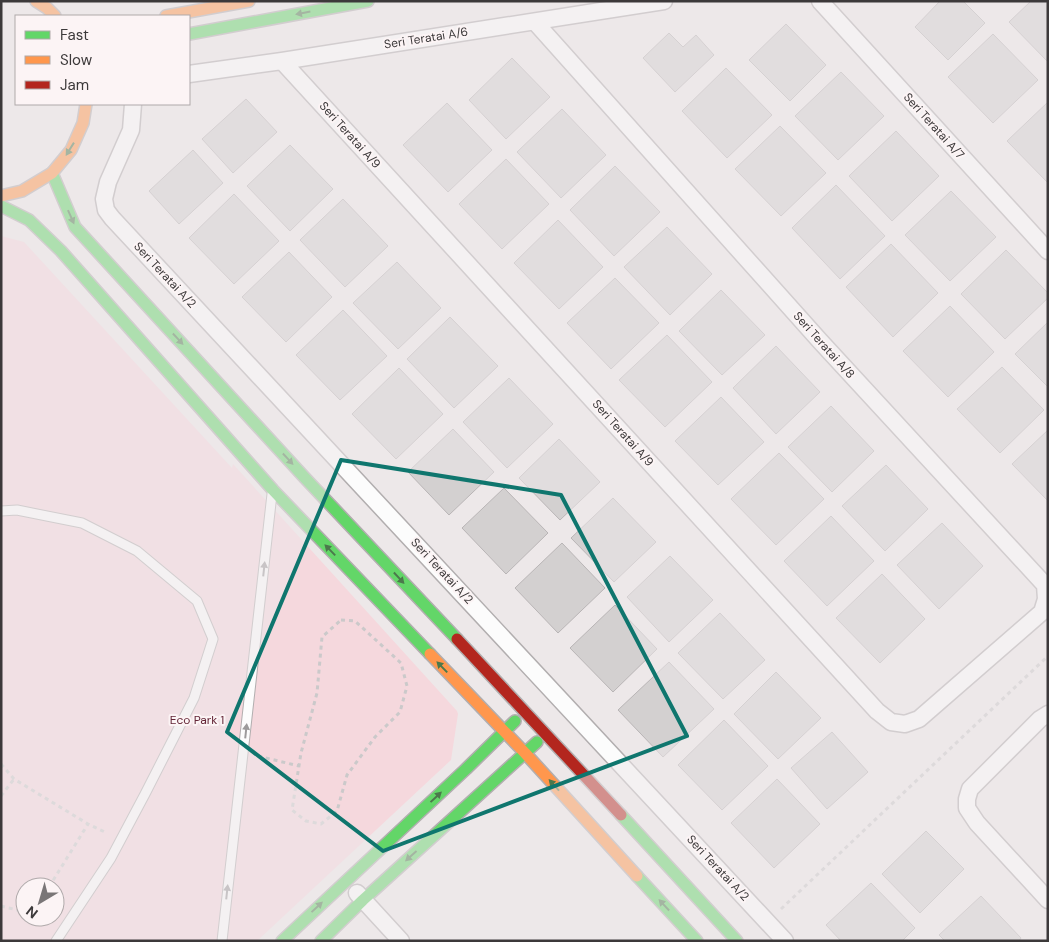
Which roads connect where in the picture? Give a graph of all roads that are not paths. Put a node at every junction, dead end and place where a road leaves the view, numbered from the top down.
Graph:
1 (36, 1) edge
2 (249, 1) edge
3 (368, 1) edge
4 (664, 1) edge
5 (820, 1) edge
6 (341, 3) edge
7 (54, 15) edge
8 (172, 15) edge
9 (535, 22) junction
10 (190, 34) edge
11 (282, 61) junction
12 (190, 74) edge
13 (86, 105) edge
14 (133, 105) edge
15 (52, 173) junction
16 (1, 196) edge
17 (1, 206) edge
18 (1048, 251) edge
19 (273, 490) junction
20 (1, 511) edge
21 (981, 665) joint
22 (524, 712) junction
23 (1044, 717) edge
24 (504, 732) junction
25 (546, 733) junction
26 (525, 753) junction
27 (346, 881) junction
28 (363, 900) junction
29 (1048, 900) edge
30 (393, 938) edge
31 (56, 941) edge
32 (222, 941) edge
33 (282, 941) edge
34 (320, 941) edge
35 (697, 941) edge
36 (737, 941) edge
37 (785, 941) edge

1 - 7 street
2 - 8 street
3 - 6 street
4 - 9 street, Seri Teratai A/6
5 - 18 street, Seri Teratai A/7
6 -> 10 street
9 - 11 street, Seri Teratai A/6
9 - 21 street, Seri Teratai A/8
11 - 12 street, Seri Teratai A/6
11 - 21 street, Seri Teratai A/9
13 -> 15 street
14 - 37 street, Seri Teratai A/2
15 - 16 street
15 -> 22 street
17 - 19 street
24 -> 19 street
32 -> 19 lane
20 - 31 lane
22 - 24 street
22 - 25 street
23 - 29 street
24 - 26 street
27 -> 24 street
25 - 26 street
25 - 36 street
26 -> 28 street
35 -> 26 street
27 - 28 street
33 -> 27 street
28 - 30 street
28 - 34 street

